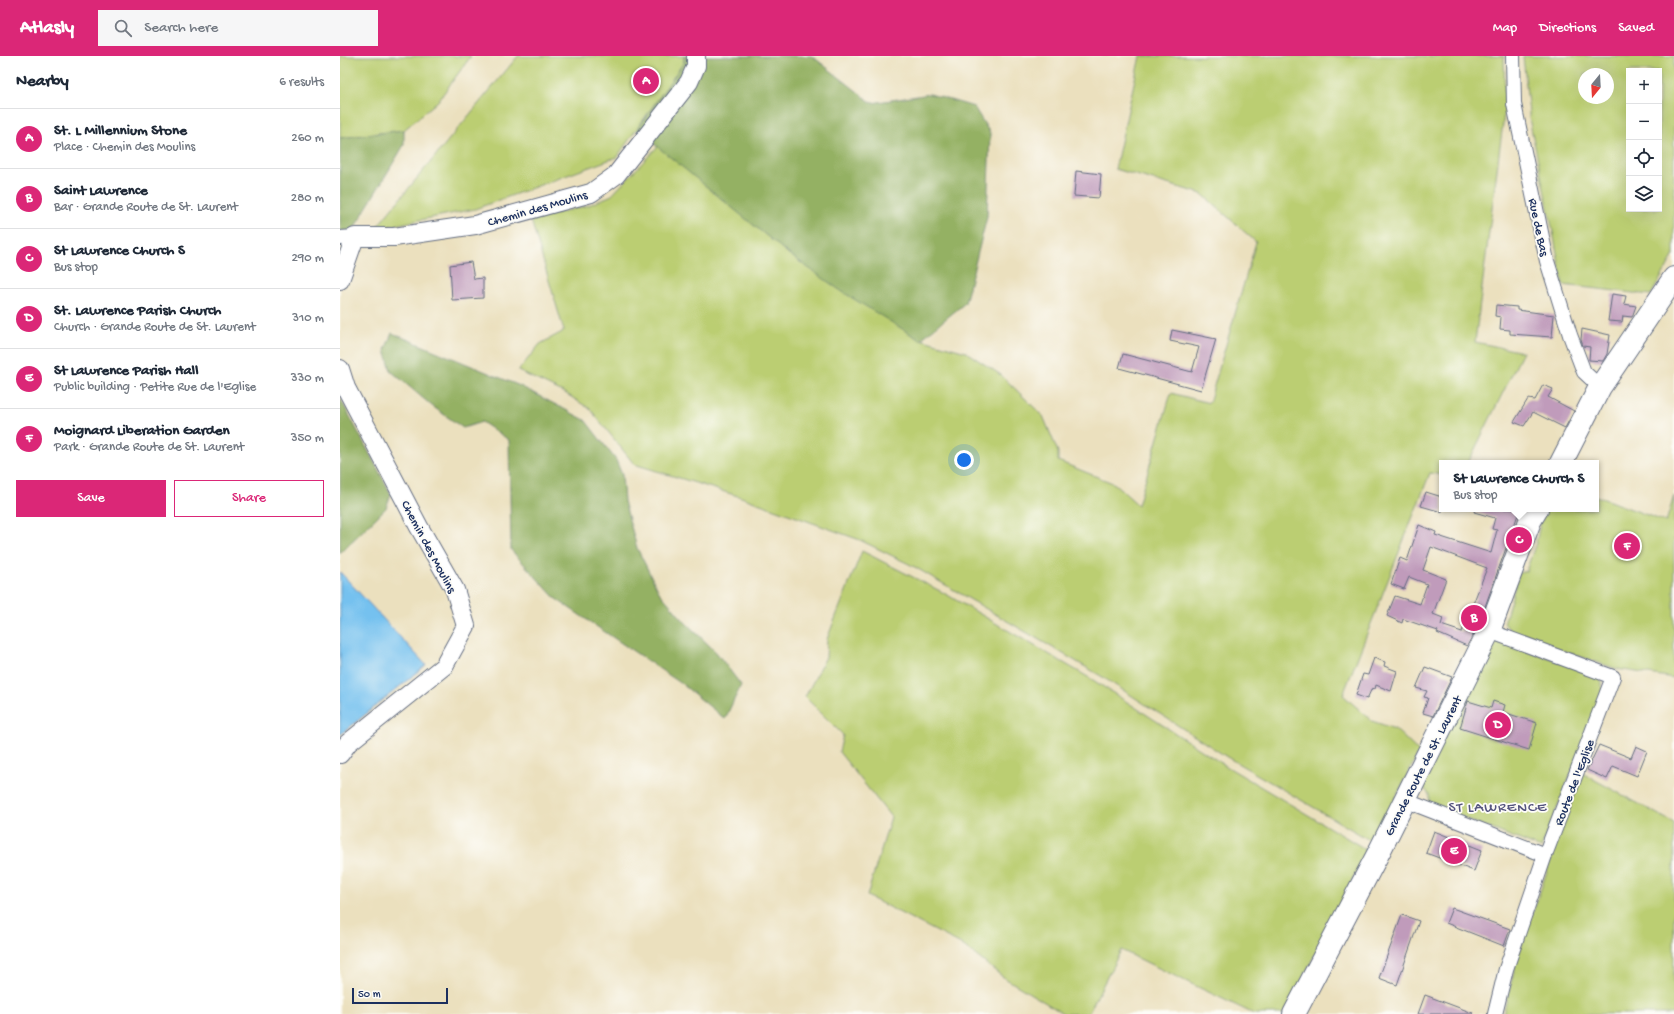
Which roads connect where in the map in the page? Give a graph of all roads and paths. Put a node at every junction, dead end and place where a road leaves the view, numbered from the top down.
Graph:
1 (696, 56) edge
2 (1513, 56) edge
3 (347, 237) edge
4 (340, 280) edge
5 (1673, 281) edge
6 (340, 369) edge
7 (1600, 387) junction
8 (1563, 460) edge
9 (1535, 512) edge
10 (1489, 631) junction
11 (340, 754) edge
12 (1404, 800) junction
13 (1545, 855) junction
14 (1294, 1014) edge
15 (1495, 1014) edge

1 - 3 street, Chemin des Moulins
2 - 7 street, Rue de Bas
3 - 4 street, Chemin des Moulins
5 - 7 main road
6 - 11 street, Chemin des Moulins
7 - 8 main road
9 - 10 main road, Grande Route de St. Laurent
10 - 12 main road, Grande Route de St. Laurent
10 - 13 street, Route de l'Eglise
12 - 13 street
12 - 14 main road, Grande Route de St. Laurent
13 - 15 street, Route de l'Eglise

